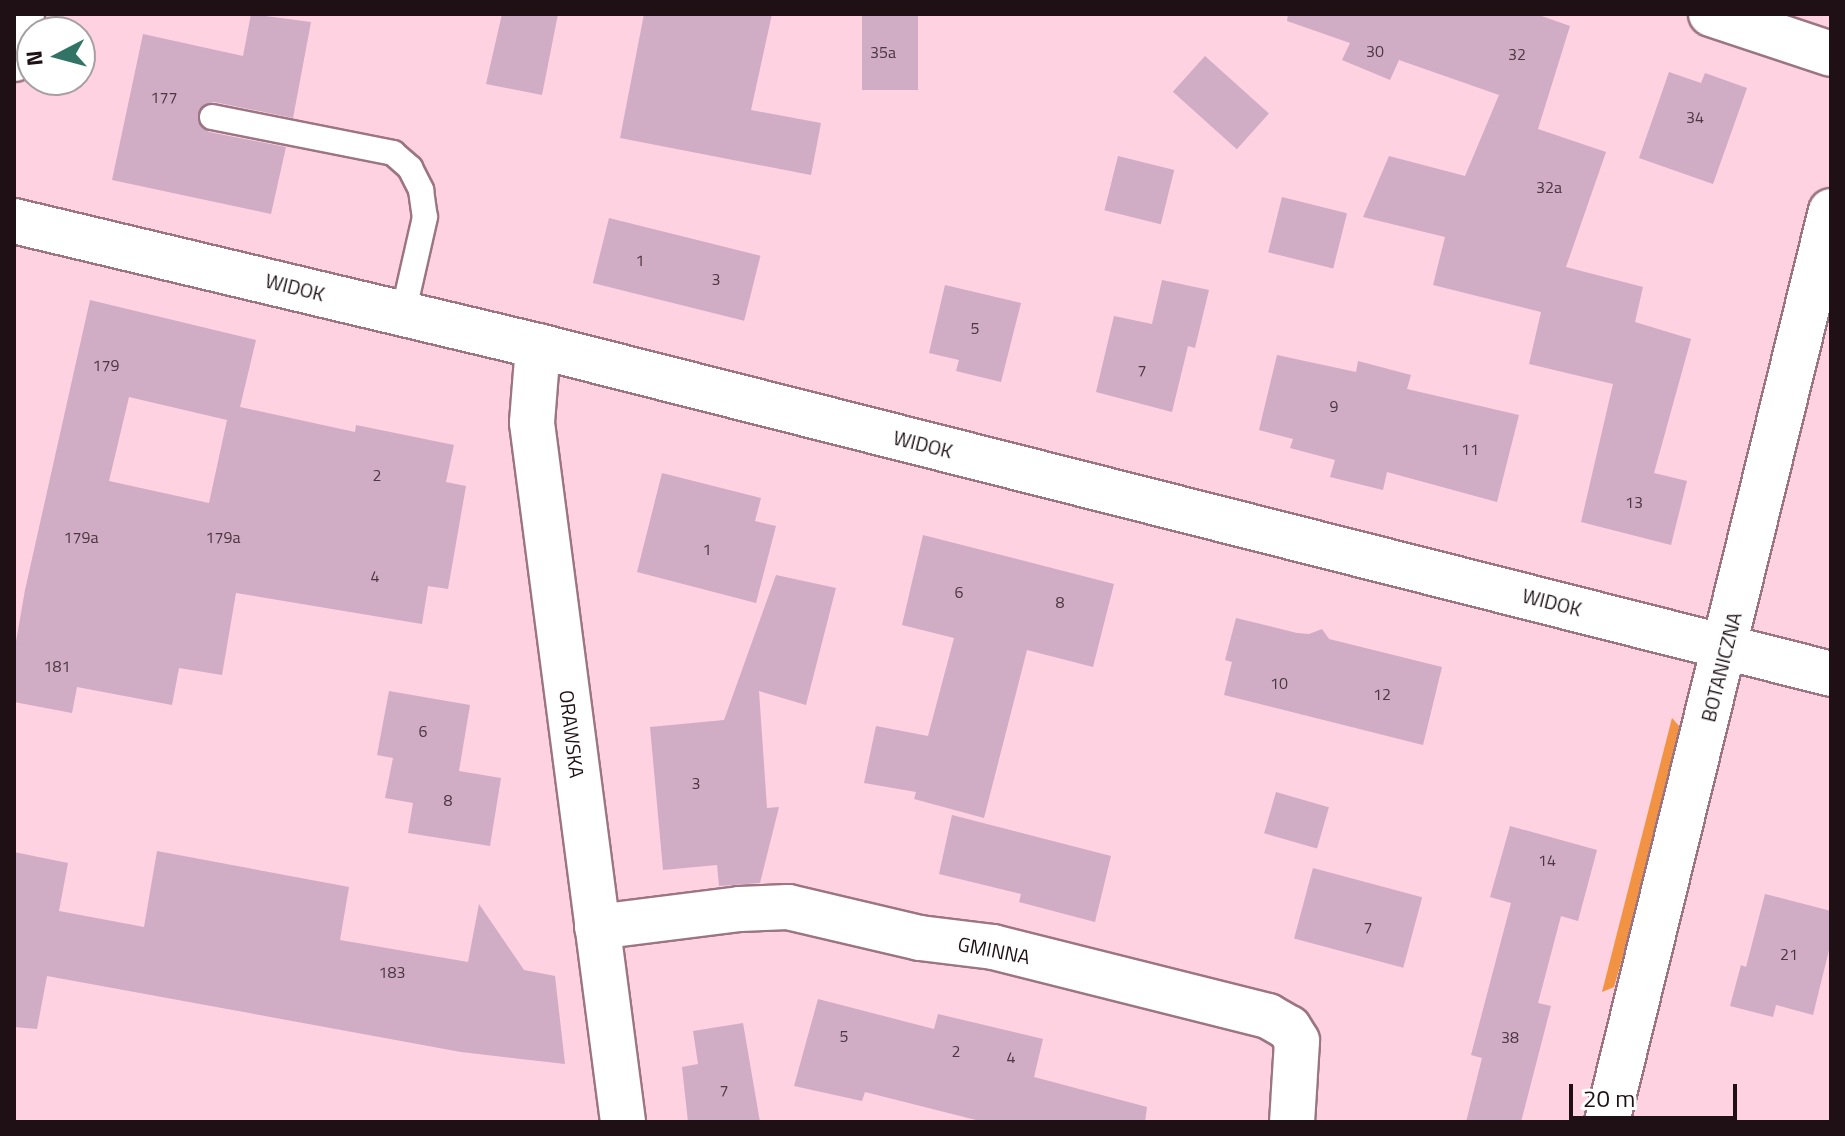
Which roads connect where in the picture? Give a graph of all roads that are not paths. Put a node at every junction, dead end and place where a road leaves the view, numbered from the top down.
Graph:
1 (22, 14) edge
2 (1711, 14) edge
3 (1831, 54) edge
4 (14, 59) edge
5 (212, 117) dead end
6 (1831, 211) edge
7 (14, 221) edge
8 (403, 314) junction
9 (538, 346) junction
10 (1726, 647) junction
11 (1831, 674) edge
12 (597, 927) junction
13 (623, 1122) edge
14 (1292, 1122) edge
15 (1607, 1122) edge

1 - 4 street
2 - 3 street
5 - 8 lane
6 - 10 street, BOTANICZNA
7 - 8 street, WIDOK
8 - 9 street, WIDOK
9 - 10 street, WIDOK
9 - 12 street, ORAWSKA
10 - 11 street, WIDOK
10 - 15 street, BOTANICZNA
12 - 13 street, ORAWSKA
12 - 14 street, GMINNA

